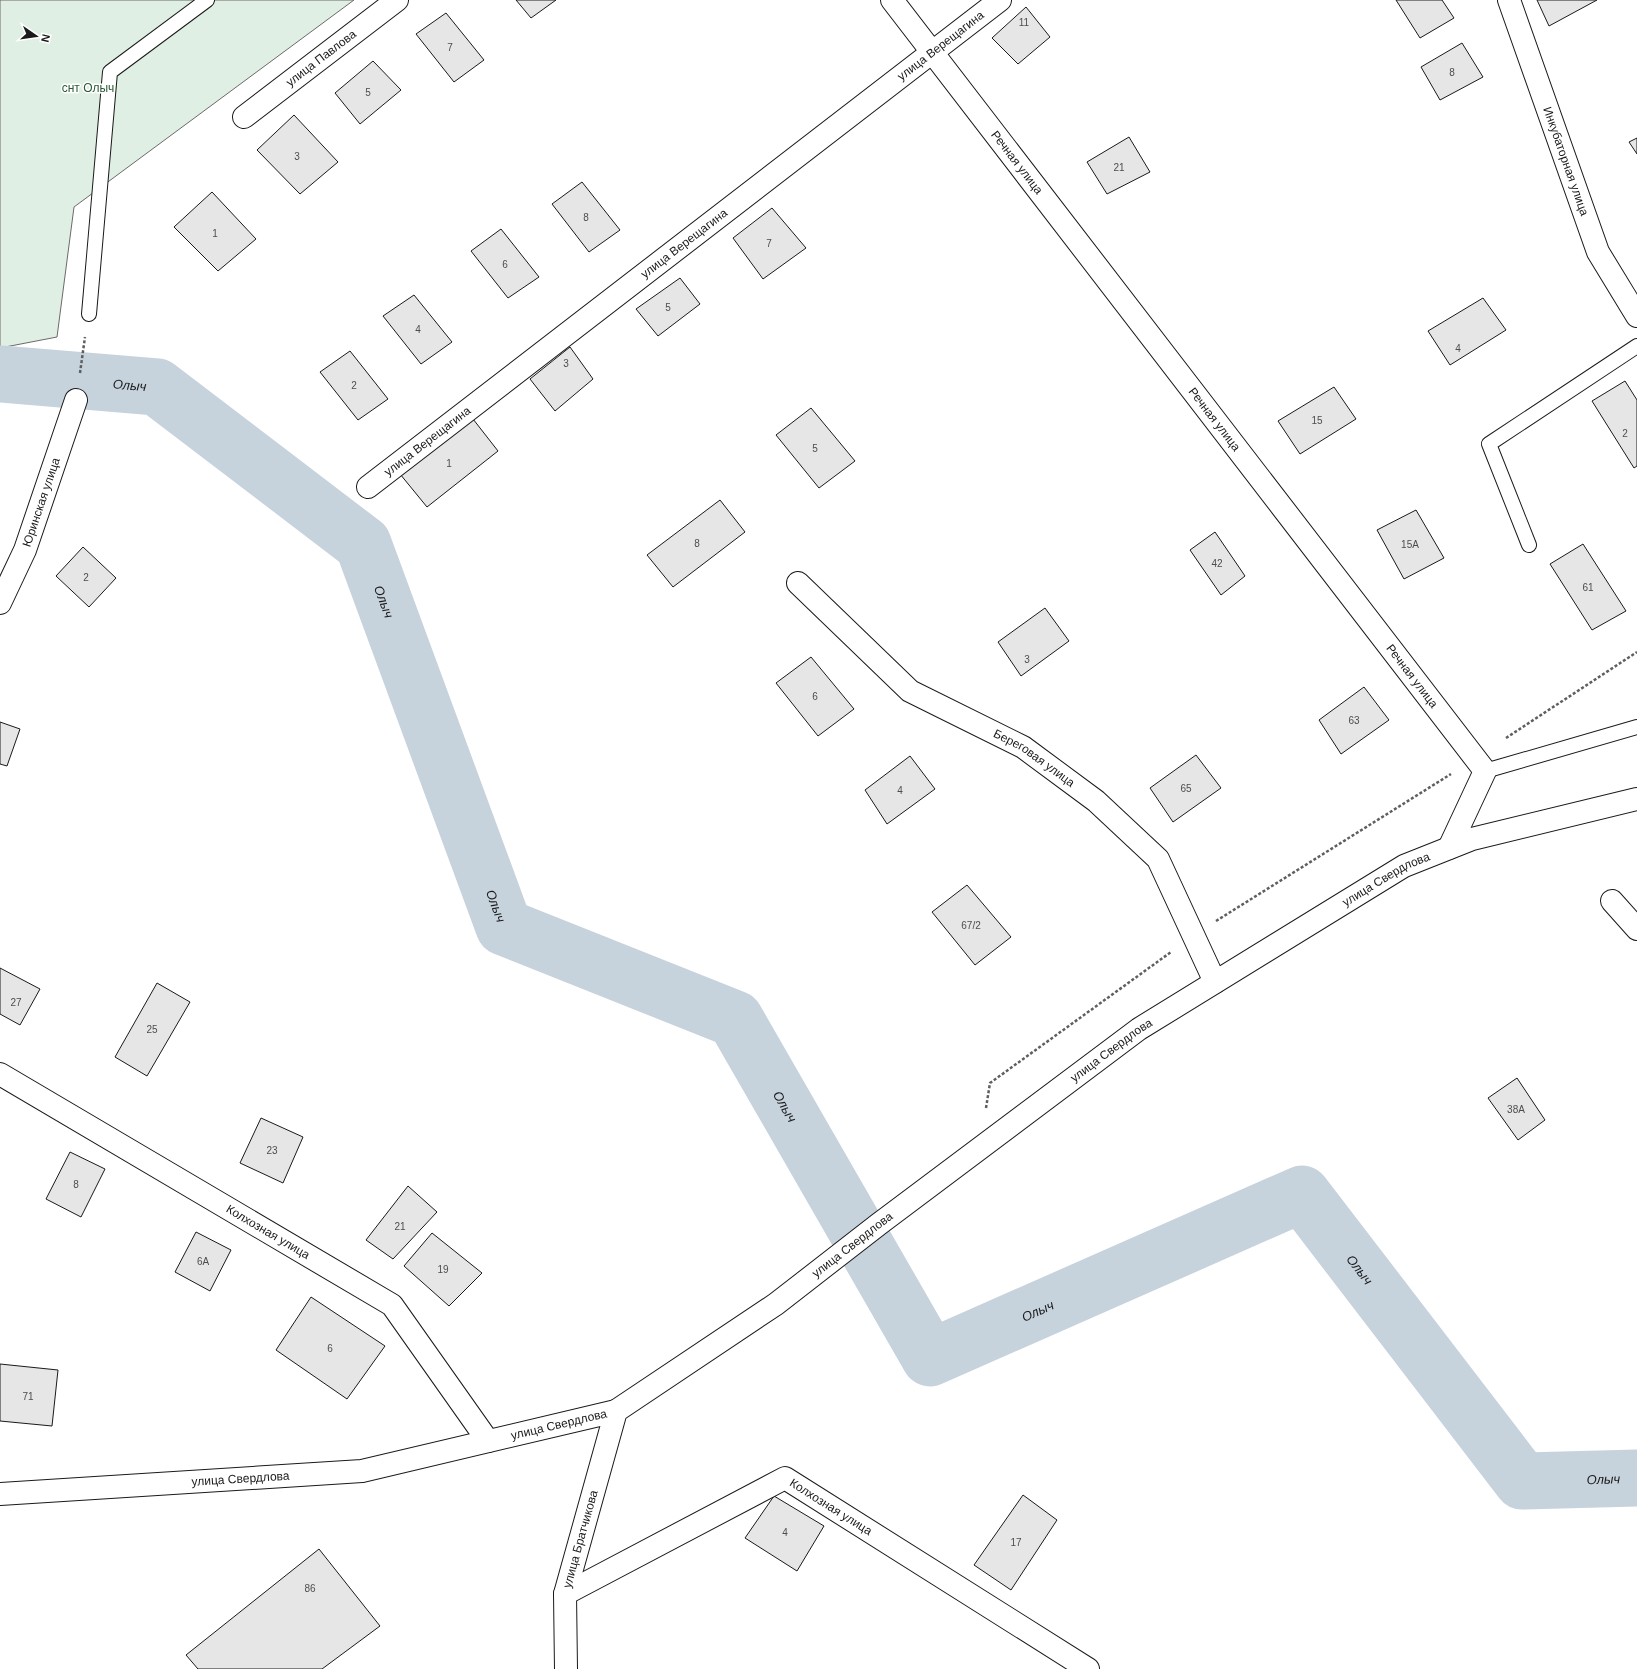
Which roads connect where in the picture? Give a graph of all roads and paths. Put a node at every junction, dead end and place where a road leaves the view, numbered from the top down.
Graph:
1 (207, 0) edge
2 (397, 0) edge
3 (892, 0) edge
4 (1000, 0) edge
5 (1509, 0) edge
6 (933, 52) junction
7 (244, 117) dead end
8 (89, 314) joint
9 (1637, 316) edge
10 (1637, 346) edge
11 (76, 400) joint
12 (368, 487) dead end
13 (1529, 545) dead end
14 (798, 583) dead end
15 (0, 603) edge
16 (1637, 652) edge
17 (1637, 727) edge
18 (1480, 765) junction
19 (1637, 799) edge
20 (1449, 848) junction
21 (1612, 901) dead end
22 (1637, 929) edge
23 (1193, 935) junction
24 (1215, 982) junction
25 (0, 1074) edge
26 (978, 1149) junction
27 (616, 1411) junction
28 (488, 1441) junction
29 (0, 1494) edge
30 (565, 1594) junction
31 (566, 1669) edge
32 (1088, 1669) edge

1 - 8 lane
2 - 7 street, улица Павлова
3 - 6 street, Речная улица
4 - 6 street, улица Верещагина
5 - 9 street, Инкубаторная улица
6 - 12 street, улица Верещагина
6 - 18 street, Речная улица
8 - 11 path
10 - 13 lane
11 - 15 street, Юринская улица
14 - 23 street, Береговая улица
16 - 18 path
17 - 18 lane
18 - 20 street
18 - 23 path
19 - 20 street, улица Свердлова
20 - 24 street, улица Свердлова
21 - 22 street
23 - 24 street, Береговая улица
23 - 26 path
24 - 26 street, улица Свердлова
25 - 28 street, Колхозная улица
26 - 27 street, улица Свердлова
27 - 28 street, улица Свердлова
27 - 30 street, улица Братчикова
28 - 29 street, улица Свердлова
30 - 31 street, улица Братчикова
30 - 32 street, Колхозная улица

